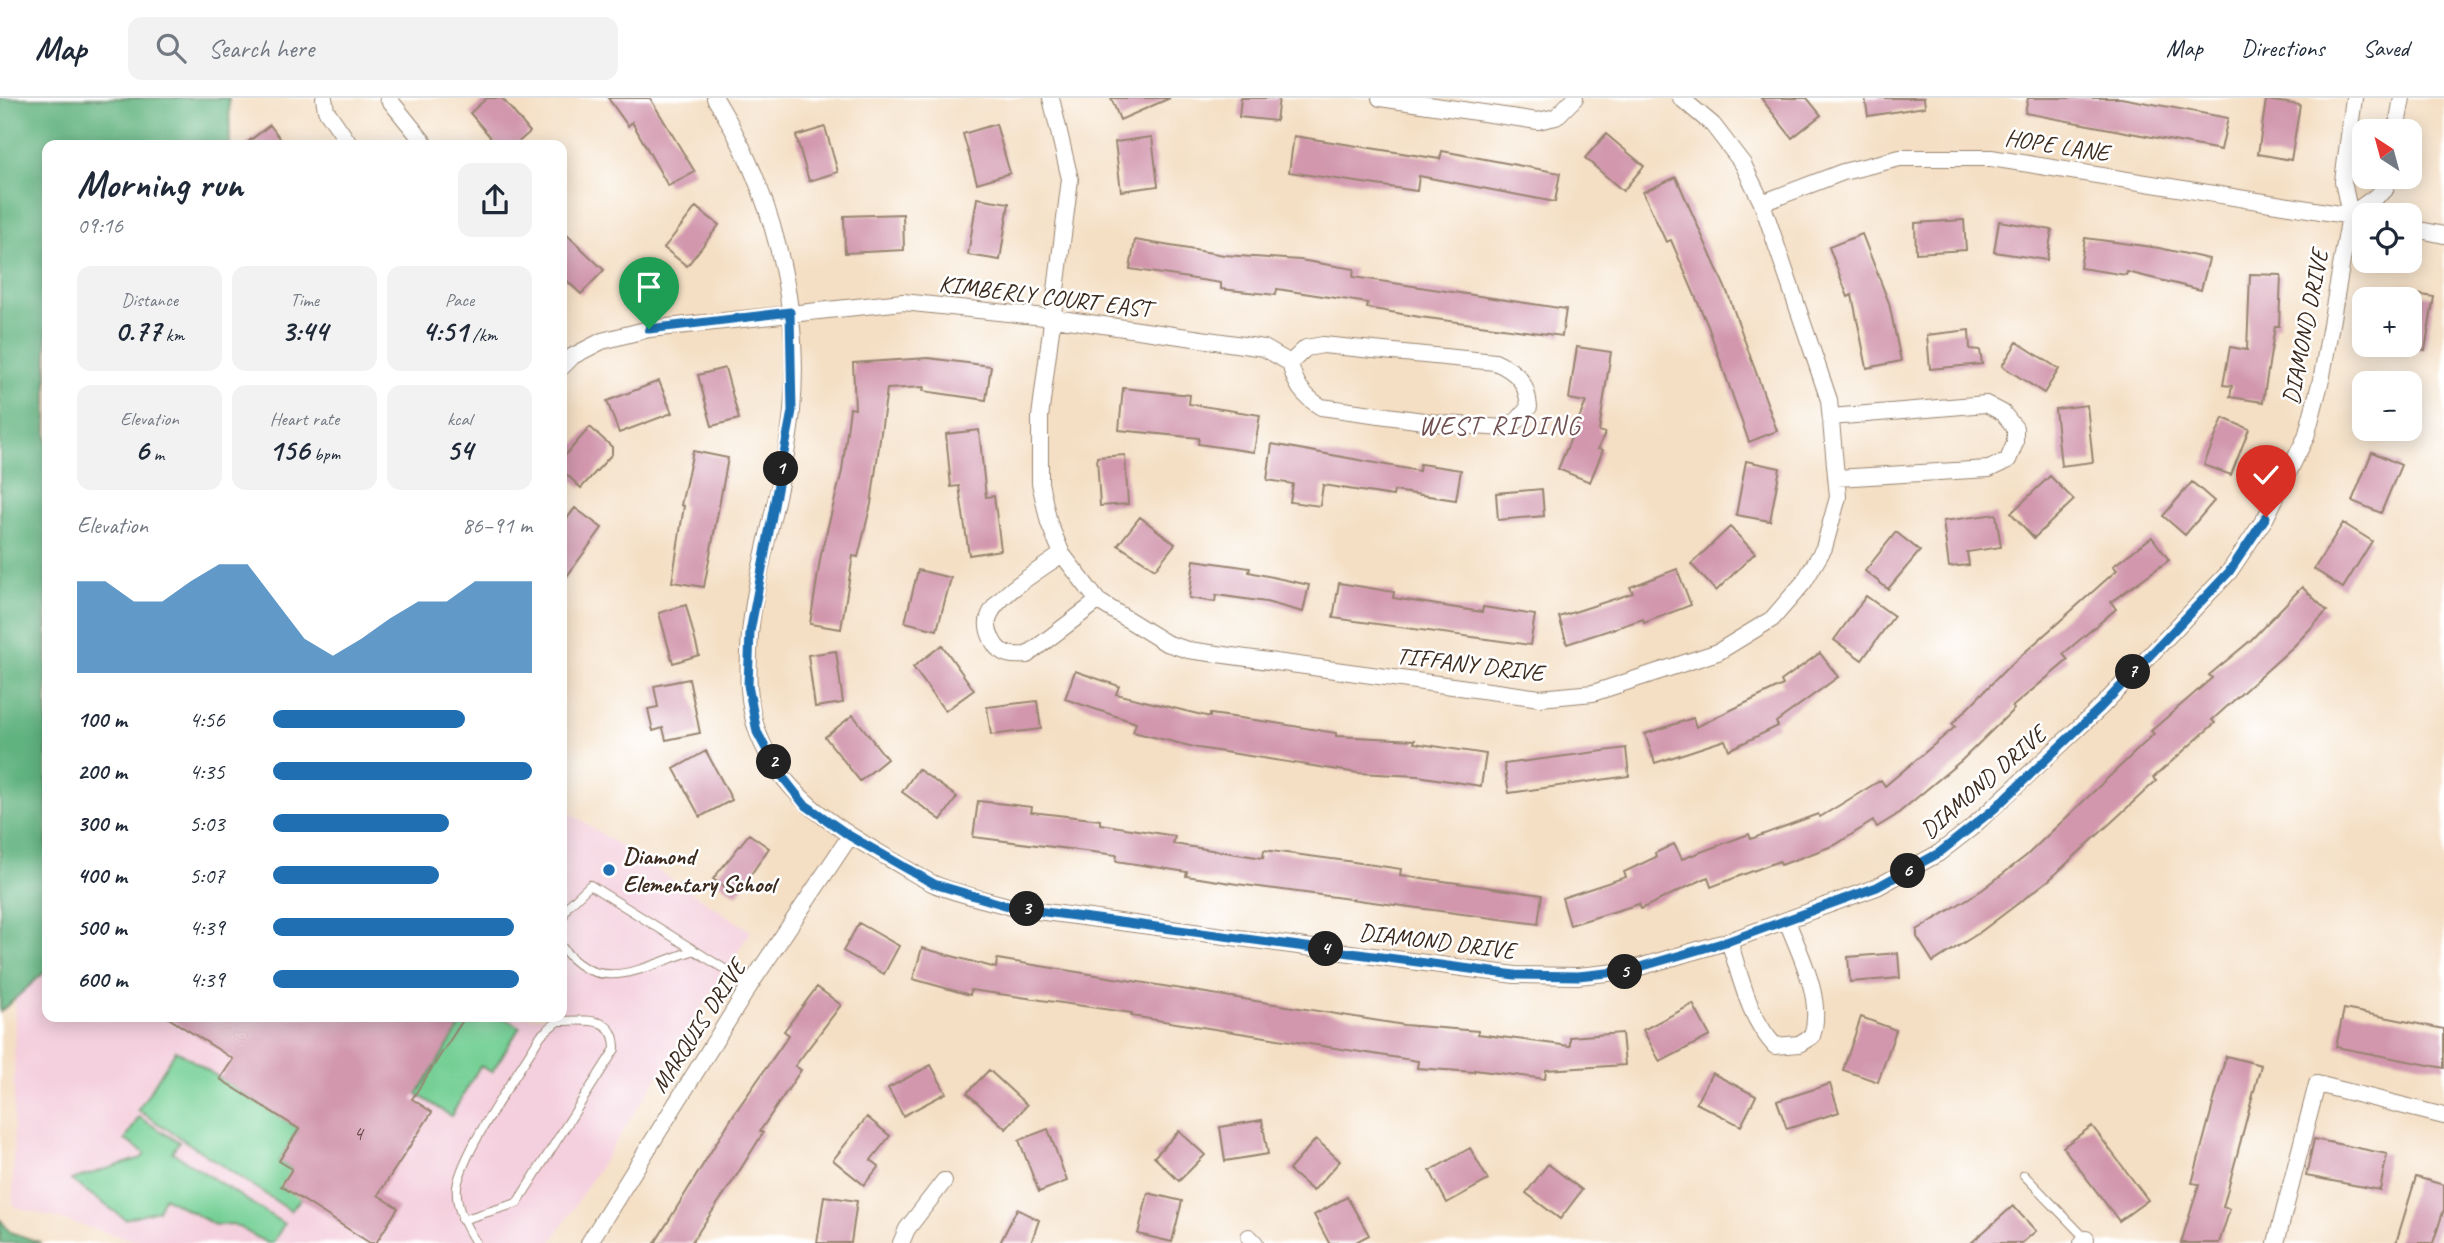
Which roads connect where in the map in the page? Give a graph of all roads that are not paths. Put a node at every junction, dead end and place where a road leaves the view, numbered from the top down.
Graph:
1 (324, 98) edge
2 (388, 98) edge
3 (715, 98) edge
4 (1051, 98) edge
5 (1380, 98) edge
6 (1575, 98) edge
7 (1681, 98) edge
8 (2354, 98) edge
9 (2402, 98) edge
10 (2398, 119) edge
11 (347, 140) edge
12 (422, 140) edge
13 (2385, 189) edge
14 (1762, 203) junction
15 (2371, 203) edge
16 (2352, 204) edge
17 (2352, 215) edge
18 (2422, 230) edge
19 (2444, 235) edge
20 (2352, 239) edge
21 (790, 312) junction
22 (1054, 317) junction
23 (567, 362) edge
24 (1290, 363) junction
25 (1831, 417) junction
26 (1836, 478) junction
27 (1062, 554) junction
28 (1098, 601) junction
29 (850, 836) junction
30 (567, 907) edge
31 (1787, 921) junction
32 (1729, 941) junction
33 (692, 951) junction
34 (567, 955) edge
35 (750, 985) junction
36 (567, 1021) edge
37 (557, 1022) edge
38 (2444, 1116) edge
39 (2024, 1175) dead end
40 (944, 1181) dead end
41 (462, 1220) junction
42 (2086, 1242) edge
43 (476, 1243) edge
44 (589, 1243) edge
45 (901, 1243) edge
46 (2276, 1243) edge

1 - 11 street
2 - 12 street
3 - 21 street, DIAMOND DRIVE
4 - 22 street, TIFFANY DRIVE
5 - 6 street
7 - 14 street, TIFFANY DRIVE
8 - 16 street, DIAMOND DRIVE
9 - 10 street
13 - 15 street
14 - 17 street, HOPE LANE
14 - 25 street, TIFFANY DRIVE
18 - 19 street
20 - 31 street, DIAMOND DRIVE
21 - 22 street, KIMBERLY COURT EAST
21 - 23 street, KIMBERLY COURT EAST
21 - 29 street, DIAMOND DRIVE
22 - 24 street, KIMBERLY COURT EAST
22 - 27 street, TIFFANY DRIVE
24 - 24 street
25 - 26 street, TIFFANY DRIVE
25 - 26 street
26 - 28 street, TIFFANY DRIVE
27 - 28 street, TIFFANY DRIVE
27 - 28 street
29 - 32 street, DIAMOND DRIVE
29 - 35 street, MARQUIS DRIVE
30 - 33 lane
31 - 32 street, DIAMOND DRIVE
31 - 32 street
33 - 34 lane
33 - 35 lane
35 - 44 street, MARQUIS DRIVE
36 - 41 lane
37 - 41 lane
38 - 46 street
39 - 42 lane
40 - 45 street
41 - 43 lane

